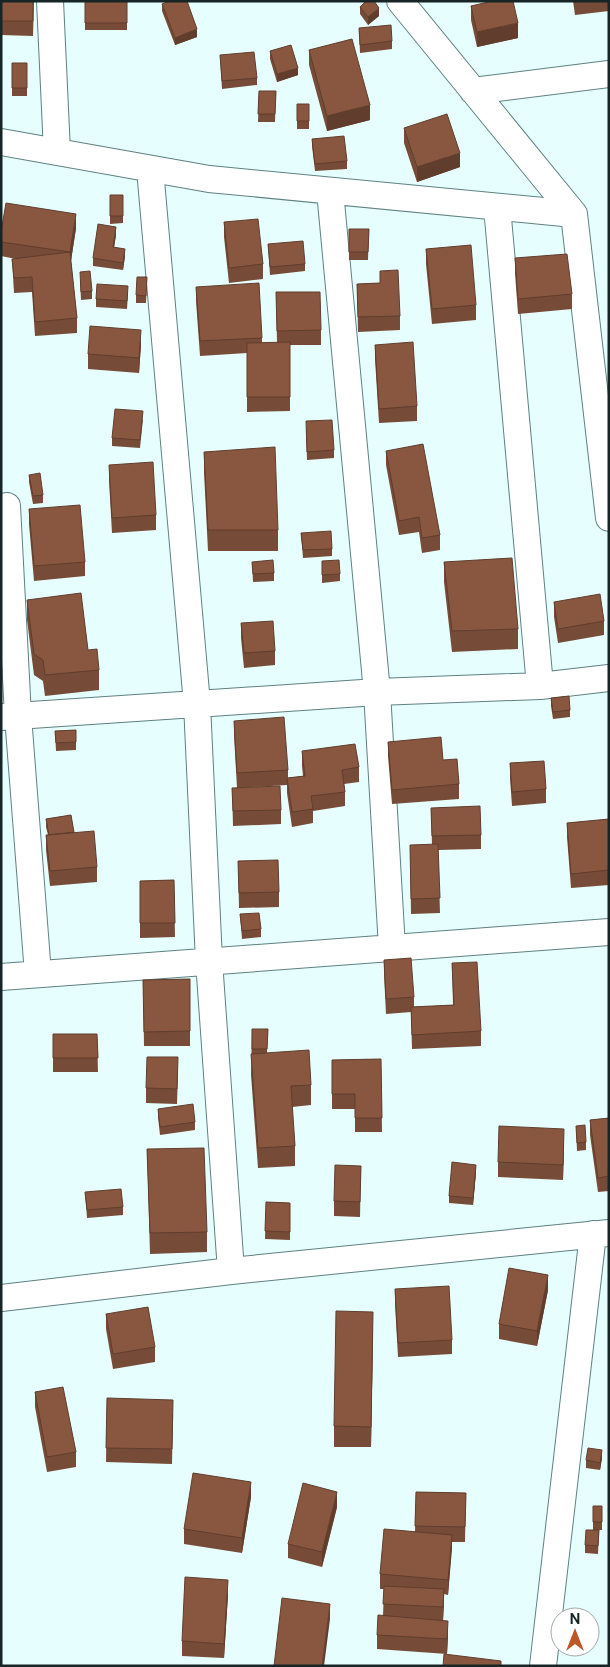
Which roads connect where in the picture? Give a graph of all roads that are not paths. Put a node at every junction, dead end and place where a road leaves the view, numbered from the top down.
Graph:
1 (50, 1) edge
2 (400, 1) edge
3 (609, 74) edge
4 (473, 91) junction
5 (1, 142) edge
6 (57, 152) junction
7 (150, 169) junction
8 (330, 191) junction
9 (497, 207) junction
10 (574, 214) junction
11 (7, 506) dead end
12 (609, 518) edge
13 (609, 678) edge
14 (540, 686) junction
15 (377, 692) junction
16 (196, 704) junction
17 (10, 716) edge
18 (609, 932) edge
19 (392, 948) junction
20 (210, 961) junction
21 (38, 974) junction
22 (1, 977) edge
23 (601, 1234) edge
24 (231, 1271) junction
25 (1, 1298) edge
26 (543, 1666) edge

1 - 6 street
2 - 4 street
3 - 4 street
4 - 10 street
5 - 6 street
6 - 7 street
7 - 8 street
7 - 16 street
8 - 9 street
8 - 15 street
9 - 10 street
9 - 14 street
10 - 12 street
11 - 17 street
13 - 14 street
14 - 15 street
15 - 16 street
15 - 19 street
16 - 17 street
16 - 20 street
17 - 21 street
18 - 19 street
19 - 20 street
20 - 21 street
20 - 24 street
21 - 22 street
23 - 24 street
23 - 26 street
24 - 25 street

